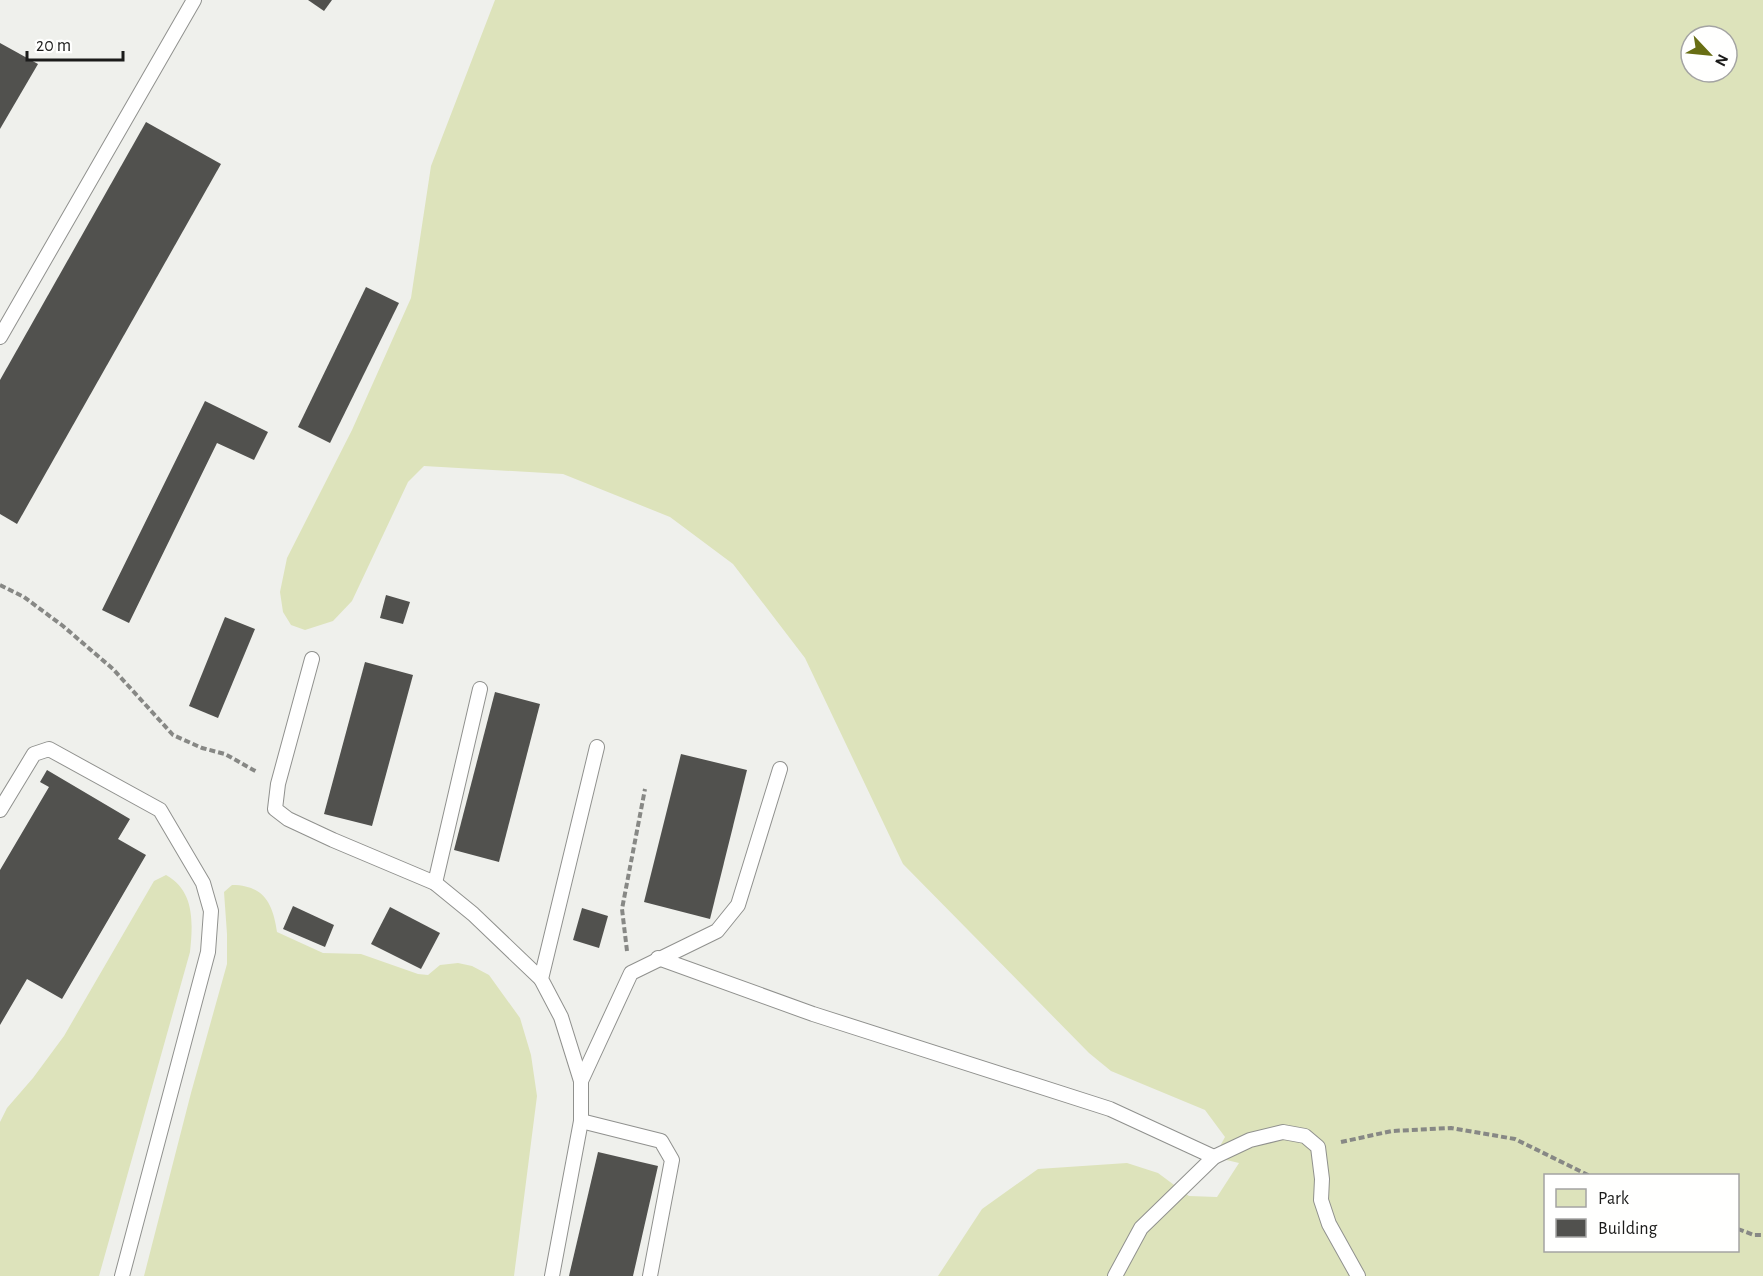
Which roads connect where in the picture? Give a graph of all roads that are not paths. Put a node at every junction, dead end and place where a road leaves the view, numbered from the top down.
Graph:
1 (194, 0) edge
2 (0, 337) edge
3 (312, 659) dead end
4 (480, 689) dead end
5 (597, 747) dead end
6 (780, 770) dead end
7 (0, 810) edge
8 (435, 883) junction
9 (658, 958) junction
10 (542, 979) junction
11 (581, 1081) junction
12 (581, 1120) junction
13 (1214, 1157) junction
14 (122, 1276) edge
15 (552, 1276) edge
16 (650, 1276) edge
17 (1115, 1276) edge
18 (1358, 1276) edge

1 - 2 lane
3 - 8 lane
4 - 8 lane
5 - 10 lane
6 - 9 lane
7 - 14 lane
8 - 10 lane
9 - 11 lane
9 - 13 lane
10 - 11 lane
11 - 12 lane
12 - 15 lane
12 - 16 lane
13 - 17 lane
13 - 18 lane

